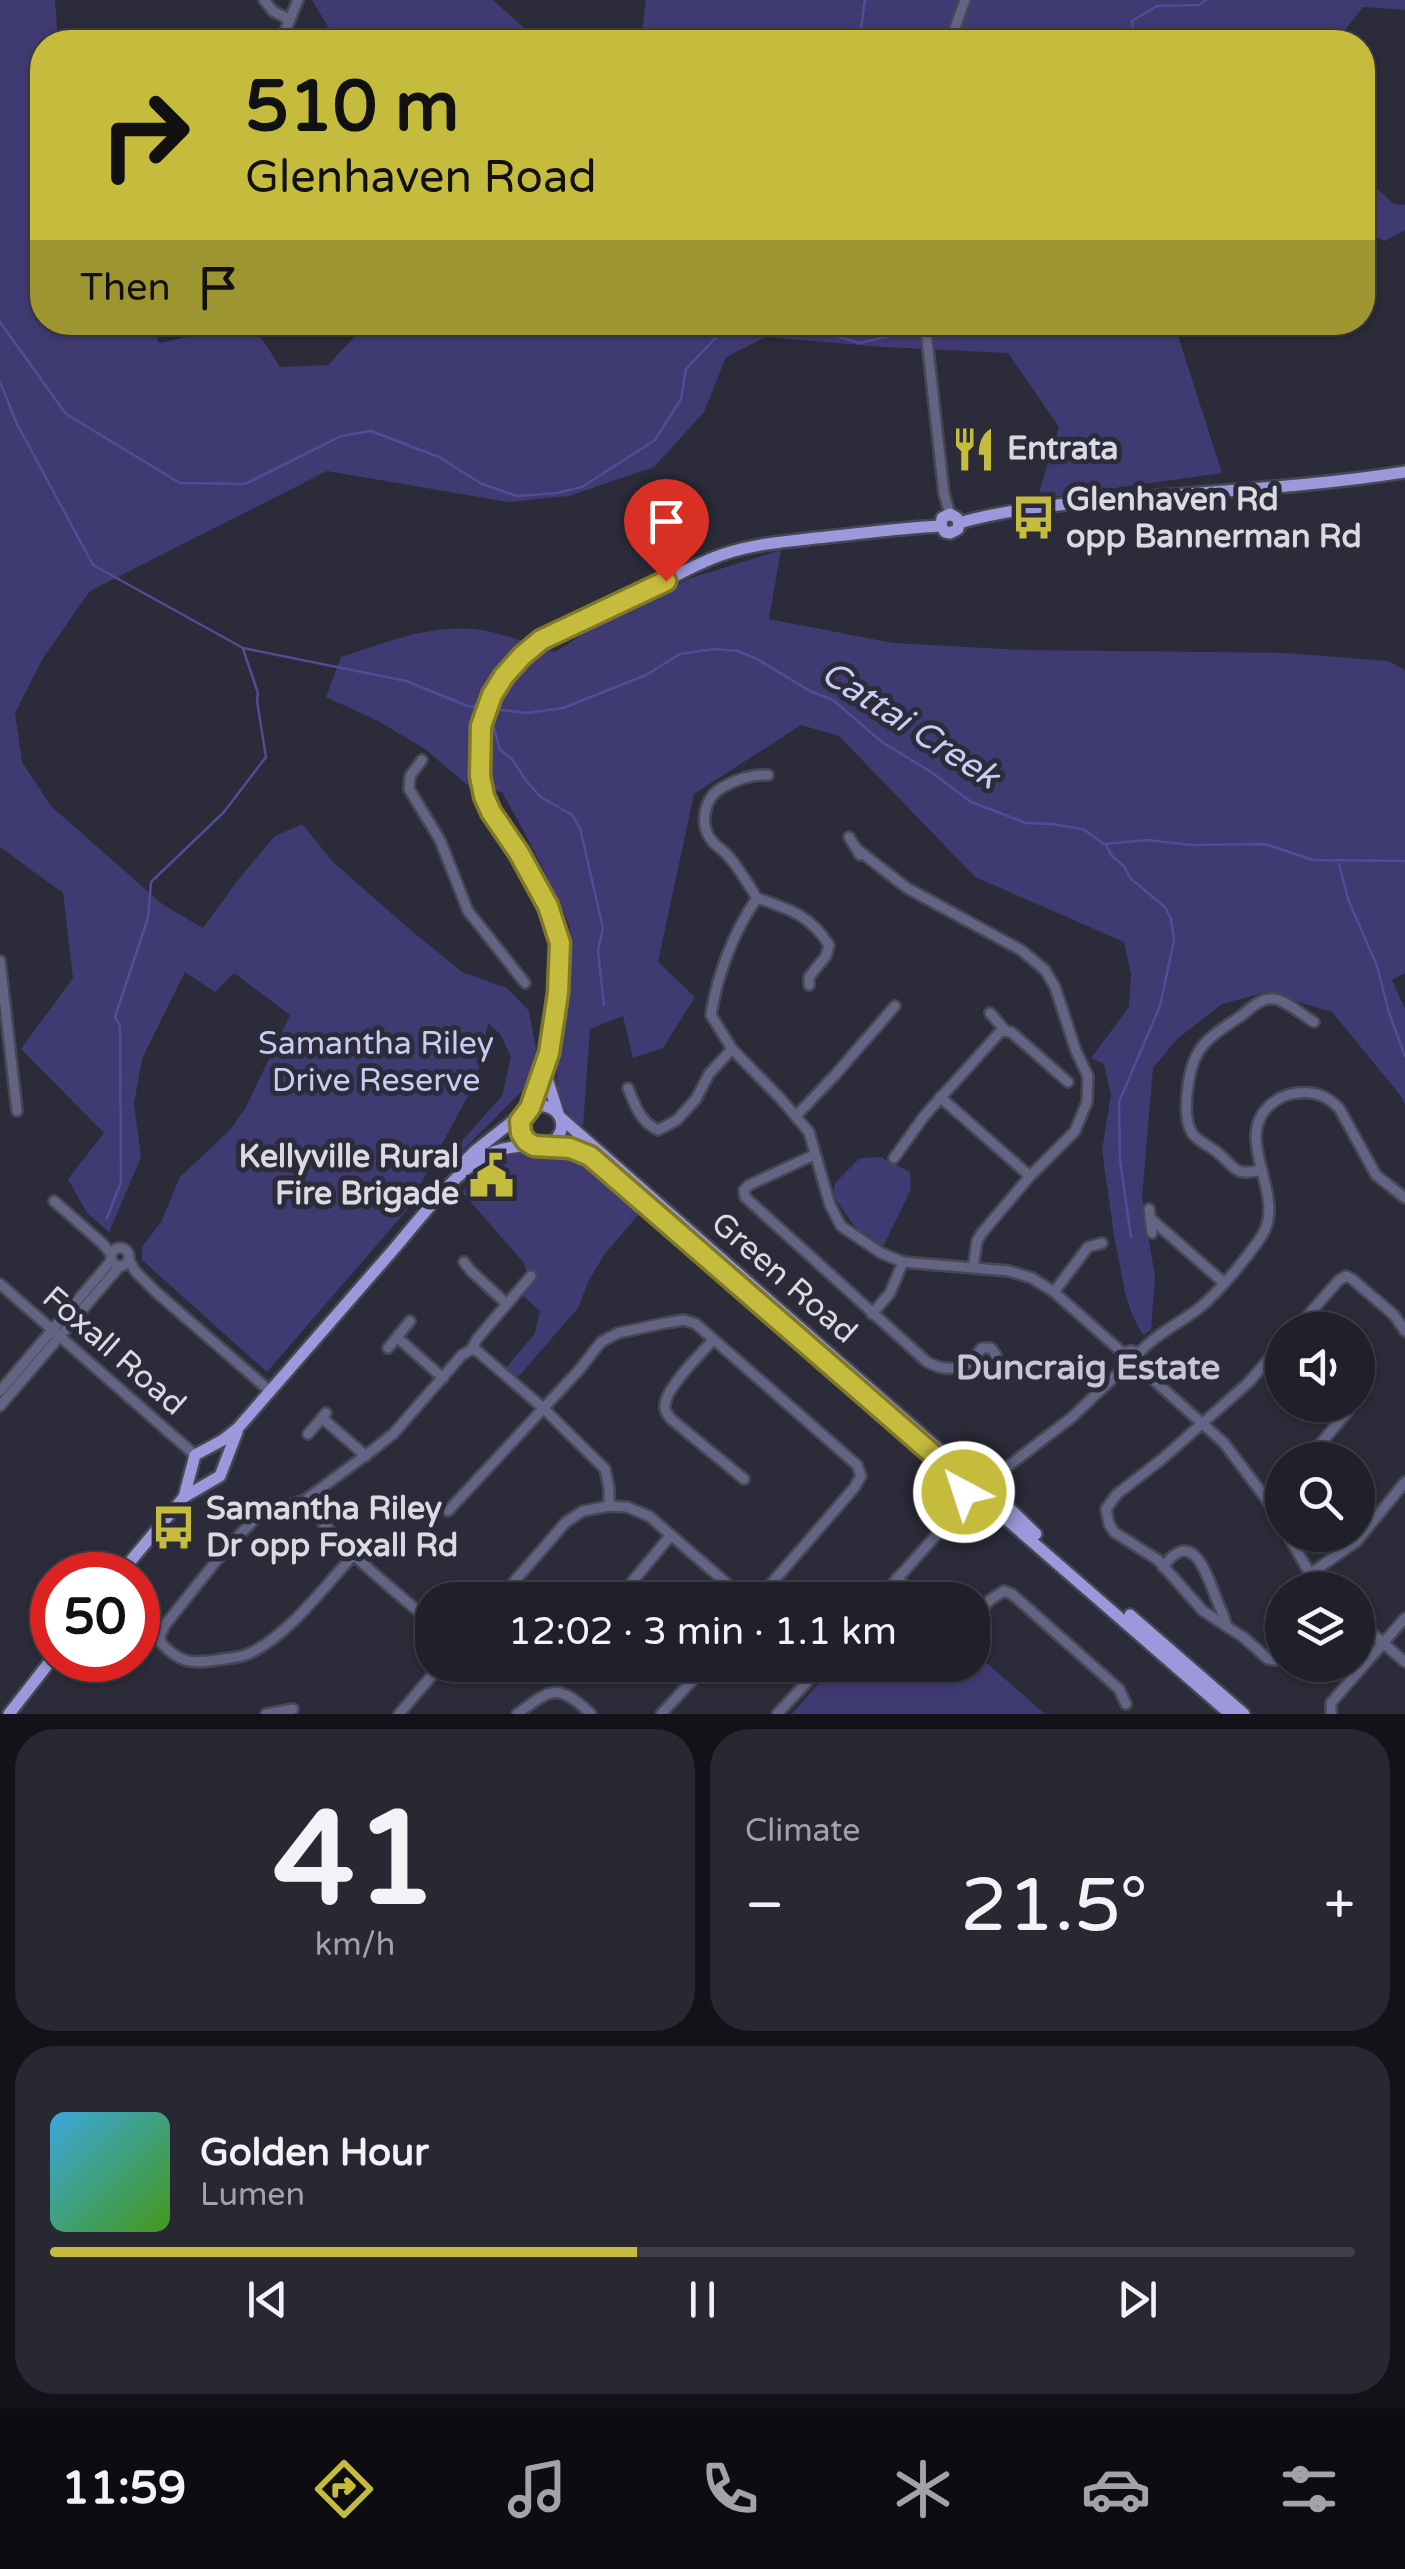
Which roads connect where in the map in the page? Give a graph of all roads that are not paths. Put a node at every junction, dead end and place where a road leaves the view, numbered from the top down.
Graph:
1 (264, 0) edge
2 (298, 0) edge
3 (966, 0) edge
4 (290, 20) junction
5 (287, 30) edge
6 (955, 30) edge
7 (926, 335) edge
8 (1405, 472) edge
9 (954, 519) junction
10 (422, 760) dead end
11 (768, 775) dead end
12 (849, 837) dead end
13 (757, 898) junction
14 (0, 961) edge
15 (525, 984) dead end
16 (809, 985) dead end
17 (2, 1001) edge
18 (895, 1006) dead end
19 (990, 1013) dead end
20 (1314, 1022) dead end
21 (1005, 1030) junction
22 (732, 1049) junction
23 (549, 1053) junction
24 (1068, 1082) dead end
25 (628, 1088) dead end
26 (940, 1097) junction
27 (527, 1111) junction
28 (16, 1112) dead end
29 (559, 1116) junction
30 (796, 1116) junction
31 (539, 1147) junction
32 (901, 1148) junction
33 (814, 1156) junction
34 (913, 1157) dead end
35 (894, 1158) dead end
36 (1262, 1170) junction
37 (1030, 1176) junction
38 (1405, 1198) edge
39 (54, 1202) dead end
40 (435, 1202) junction
41 (1152, 1234) dead end
42 (1102, 1243) dead end
43 (118, 1259) junction
44 (464, 1262) dead end
45 (903, 1262) junction
46 (973, 1268) junction
47 (531, 1276) dead end
48 (1223, 1282) junction
49 (0, 1284) edge
50 (1054, 1292) junction
51 (507, 1304) junction
52 (1311, 1312) edge
53 (872, 1314) junction
54 (410, 1322) dead end
55 (1405, 1331) edge
56 (56, 1332) junction
57 (398, 1338) junction
58 (714, 1340) junction
59 (388, 1348) dead end
60 (471, 1350) junction
61 (1124, 1354) junction
62 (1138, 1354) junction
63 (977, 1360) dead end
64 (1265, 1364) edge
65 (1139, 1367) junction
66 (1124, 1368) junction
67 (442, 1378) junction
68 (0, 1391) edge
69 (270, 1391) junction
70 (0, 1406) edge
71 (542, 1407) junction
72 (1339, 1422) edge
73 (1204, 1424) junction
74 (238, 1428) junction
75 (308, 1434) dead end
76 (1322, 1442) edge
77 (366, 1456) junction
78 (198, 1457) junction
79 (225, 1466) junction
80 (974, 1475) junction
81 (744, 1479) dead end
82 (210, 1481) junction
83 (1405, 1482) edge
84 (992, 1483) junction
85 (1263, 1494) joint
86 (966, 1496) junction
87 (1265, 1497) edge
88 (184, 1498) junction
89 (305, 1500) junction
90 (981, 1504) junction
91 (609, 1506) junction
92 (448, 1511) dead end
93 (671, 1534) junction
94 (139, 1552) edge
95 (352, 1557) junction
96 (1163, 1567) junction
97 (1313, 1572) edge
98 (897, 1578) junction
99 (514, 1582) edge
100 (632, 1582) edge
101 (726, 1582) edge
102 (773, 1582) edge
103 (894, 1582) edge
104 (901, 1582) edge
105 (990, 1601) edge
106 (415, 1609) edge
107 (1405, 1618) edge
108 (1226, 1626) junction
109 (1375, 1635) edge
110 (1384, 1643) junction
111 (1265, 1656) edge
112 (1405, 1662) edge
113 (34, 1682) edge
114 (426, 1682) edge
115 (691, 1682) edge
116 (809, 1682) edge
117 (1126, 1704) dead end
118 (294, 1709) dead end
119 (9, 1714) edge
120 (266, 1714) edge
121 (399, 1714) edge
122 (516, 1714) edge
123 (591, 1714) edge
124 (661, 1714) edge
125 (777, 1714) edge
126 (1230, 1714) edge
127 (1244, 1714) edge
128 (1332, 1714) edge

1 - 4 street
2 - 4 street
3 - 6 street
4 - 5 street
7 - 9 street
8 - 9 main road
9 - 23 main road
10 - 15 street
11 - 13 street
12 - 37 street
13 - 16 street
13 - 22 street
14 - 17 street
17 - 28 street
18 - 30 street
19 - 21 street
20 - 36 street
21 - 24 street
21 - 26 street
22 - 25 street
22 - 30 street
23 - 27 main road
23 - 29 main road
26 - 32 street
26 - 37 street
27 - 29 main road
27 - 31 main road
27 - 40 main road
29 - 31 main road
29 - 80 main road, Green Road
30 - 33 street
31 - 40 main road
31 - 86 main road, Green Road
32 - 34 street
32 - 35 street
33 - 45 street
33 - 53 street
36 - 38 street
36 - 48 street
37 - 46 street
39 - 43 street
40 - 69 main road
41 - 48 street
42 - 50 street
43 - 56 street
43 - 69 street
44 - 51 street
45 - 46 street
45 - 53 street
46 - 50 street
47 - 51 street
48 - 62 street
49 - 56 street, Foxall Road
50 - 61 street
51 - 60 street
52 - 55 street
53 - 63 street
54 - 57 street
56 - 68 street
56 - 70 street
56 - 78 street, Foxall Road
57 - 59 street
57 - 67 street
58 - 71 street
58 - 81 street
58 - 102 street
60 - 67 street
60 - 71 street
61 - 62 street
61 - 66 street
62 - 65 street
64 - 73 street
65 - 66 street
65 - 73 street
66 - 84 street
67 - 77 street
69 - 74 main road
71 - 91 street
71 - 92 street
72 - 76 street
73 - 85 street
73 - 96 street
74 - 78 main road
74 - 79 main road
75 - 77 street
77 - 89 street
78 - 79 main road
78 - 82 main road
78 - 88 main road
79 - 82 main road
80 - 84 main road
80 - 86 main road
82 - 88 main road
83 - 97 street
84 - 90 main road
84 - 127 main road
85 - 87 street
86 - 90 main road
86 - 98 street
88 - 94 main road
89 - 95 street
89 - 95 street
90 - 126 main road
91 - 93 street
91 - 99 street
93 - 100 street
93 - 101 street
95 - 106 street
96 - 108 street
96 - 108 street
98 - 103 street
98 - 104 street
105 - 117 street
107 - 110 street
108 - 111 street
109 - 110 street
110 - 112 street
110 - 128 street
113 - 119 main road
114 - 121 street
115 - 124 street
116 - 125 street
118 - 120 street
122 - 123 street

